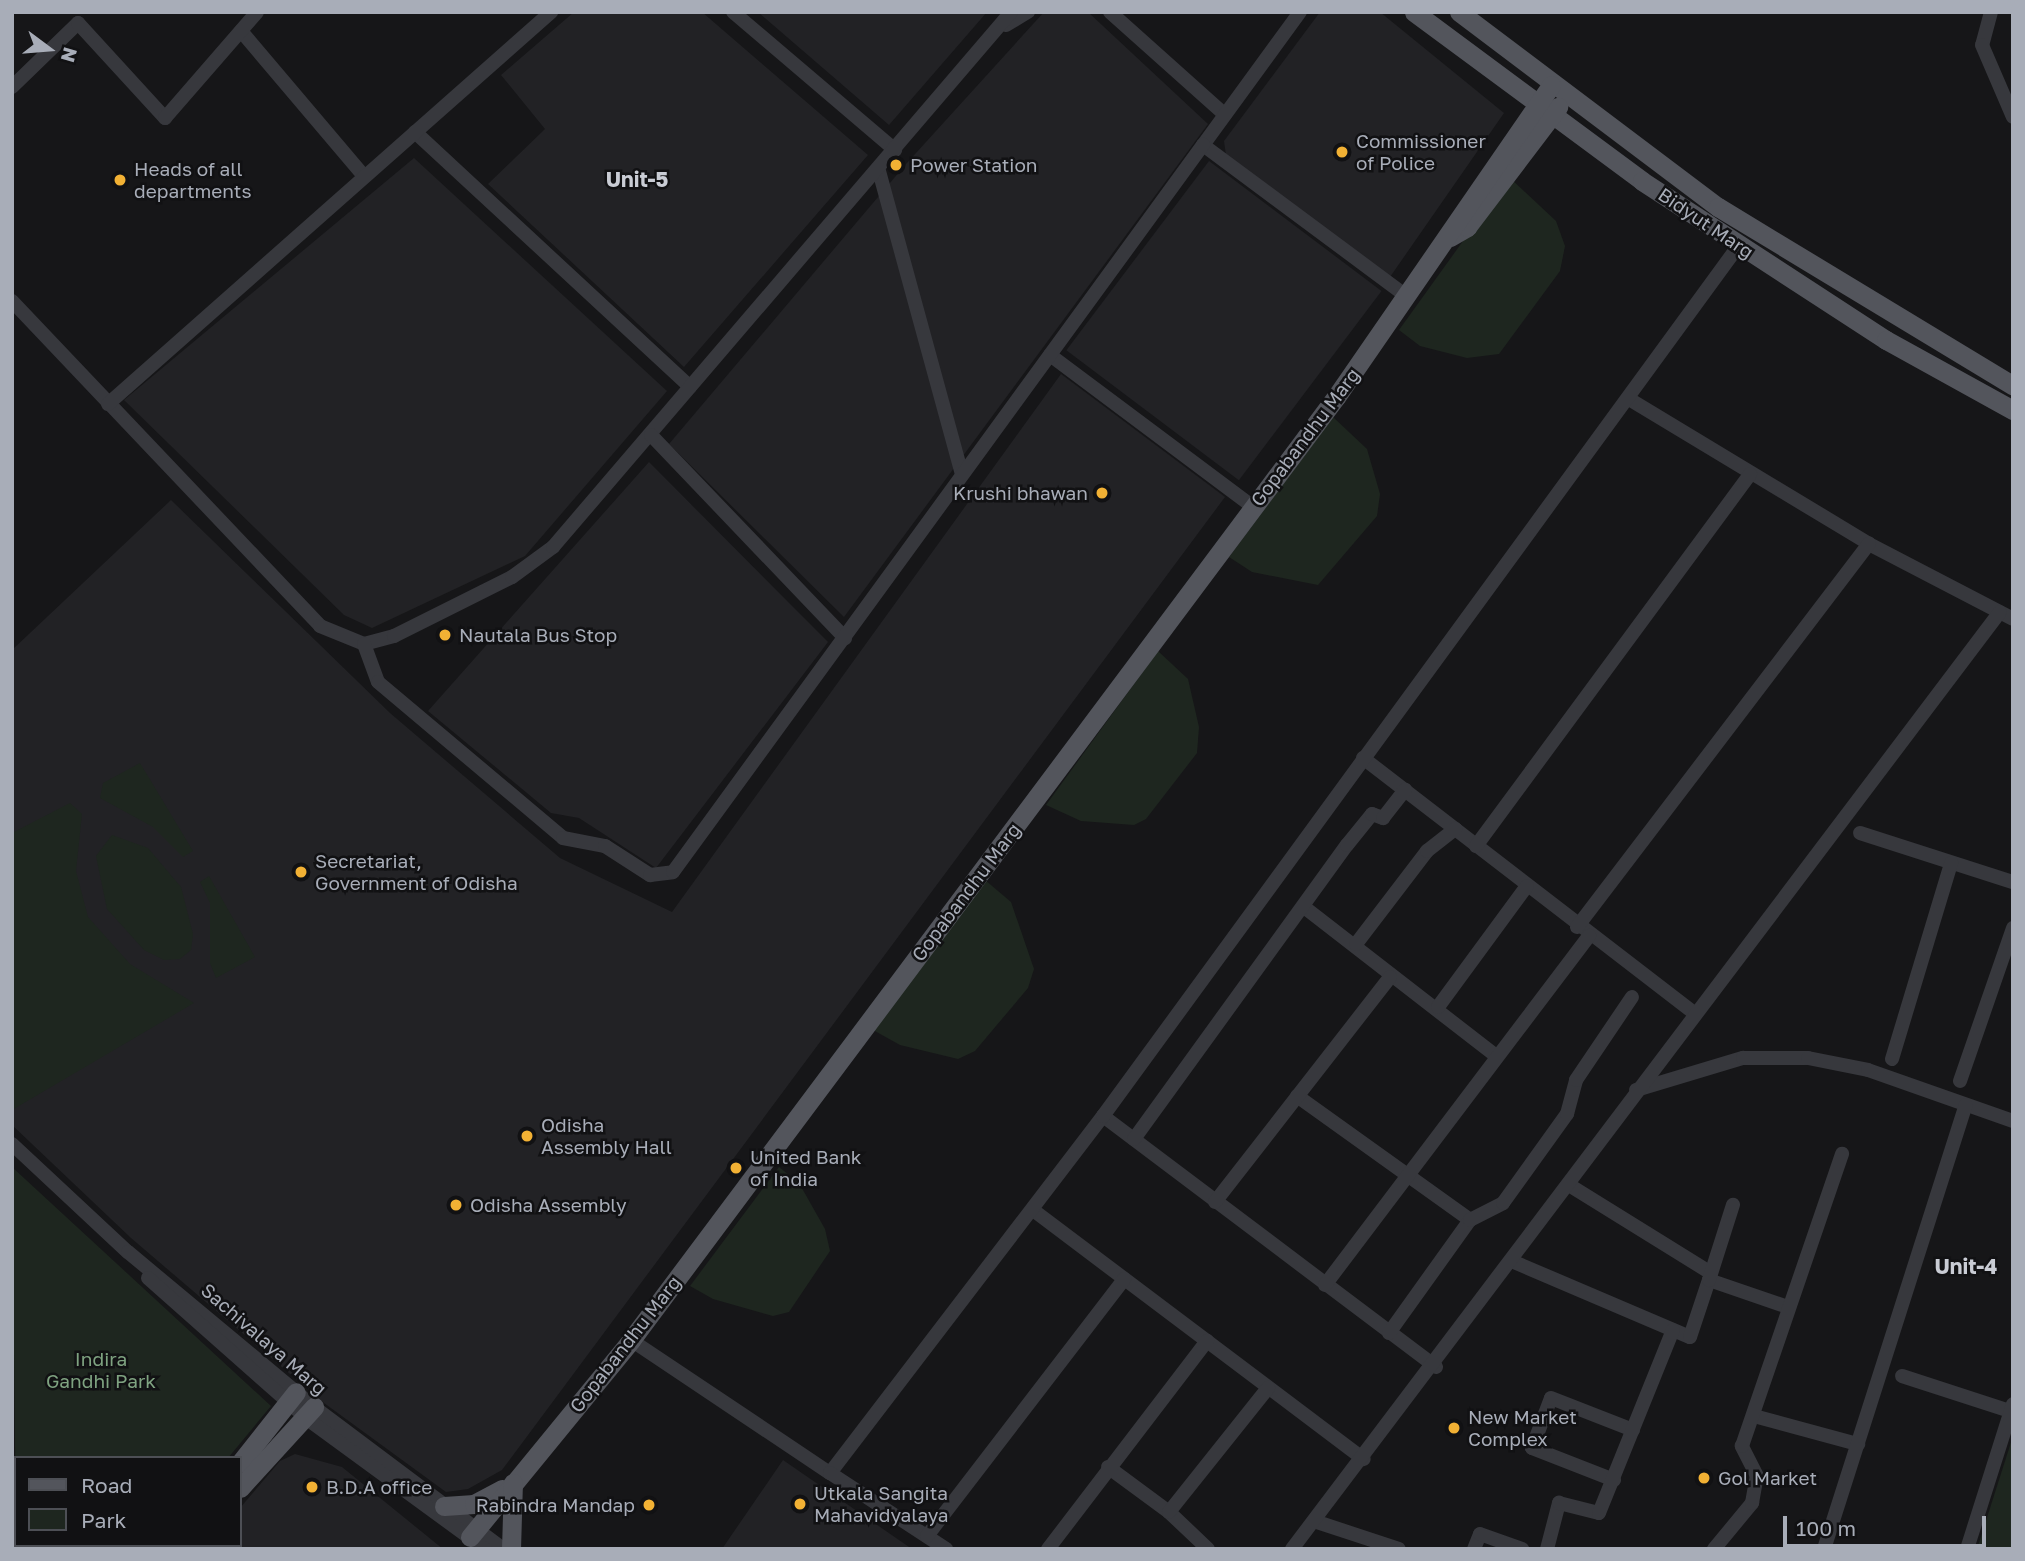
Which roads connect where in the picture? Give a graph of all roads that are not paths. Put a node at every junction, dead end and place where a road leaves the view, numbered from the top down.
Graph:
1 (257, 12) edge
2 (551, 12) edge
3 (733, 12) edge
4 (1028, 12) edge
5 (1111, 12) edge
6 (1300, 12) edge
7 (1414, 12) edge
8 (1460, 12) edge
9 (1991, 12) edge
10 (1008, 18) edge
11 (241, 31) junction
12 (12, 87) edge
13 (1558, 92) junction
14 (1544, 112) junction
15 (1225, 115) junction
16 (2013, 117) edge
17 (415, 132) junction
18 (1203, 145) junction
19 (895, 150) junction
20 (878, 171) junction
21 (364, 176) junction
22 (1739, 245) junction
23 (1408, 297) junction
24 (12, 301) edge
25 (1899, 318) junction
26 (1886, 340) junction
27 (1050, 355) junction
28 (2013, 386) edge
29 (690, 387) junction
30 (1629, 399) junction
31 (107, 404) junction
32 (2013, 410) edge
33 (651, 435) junction
34 (962, 474) junction
35 (1750, 474) junction
36 (1253, 507) junction
37 (1869, 544) junction
38 (2006, 616) edge
39 (845, 638) junction
40 (364, 644) junction
41 (1363, 758) junction
42 (1405, 790) junction
43 (1455, 829) junction
44 (1860, 833) dead end
45 (1476, 846) junction
46 (1951, 863) junction
47 (2013, 882) edge
48 (1527, 886) junction
49 (1304, 907) junction
50 (1583, 931) junction
51 (2012, 933) edge
52 (1356, 944) junction
53 (1390, 977) junction
54 (1633, 997) dead end
55 (1438, 1007) junction
56 (1694, 1013) junction
57 (1496, 1055) junction
58 (1892, 1059) dead end
59 (1961, 1081) dead end
60 (1636, 1090) junction
61 (1297, 1096) junction
62 (1966, 1105) junction
63 (1103, 1116) junction
64 (2013, 1121) edge
65 (1134, 1139) junction
66 (12, 1144) edge
67 (1842, 1154) dead end
68 (12, 1156) edge
69 (1409, 1178) junction
70 (1569, 1185) junction
71 (1215, 1202) junction
72 (1733, 1205) dead end
73 (1033, 1210) junction
74 (1470, 1220) junction
75 (1514, 1262) junction
76 (1710, 1277) junction
77 (1124, 1279) junction
78 (1325, 1285) junction
79 (1788, 1307) junction
80 (1672, 1330) junction
81 (1390, 1333) junction
82 (631, 1340) junction
83 (1207, 1341) junction
84 (1436, 1367) junction
85 (1902, 1376) dead end
86 (1268, 1388) junction
87 (292, 1397) junction
88 (2012, 1409) edge
89 (310, 1413) junction
90 (1754, 1416) junction
91 (1633, 1430) junction
92 (1858, 1444) junction
93 (1364, 1459) junction
94 (242, 1460) edge
95 (1108, 1467) junction
96 (830, 1473) junction
97 (1614, 1480) junction
98 (513, 1483) junction
99 (242, 1486) edge
100 (444, 1506) junction
101 (1169, 1512) junction
102 (1317, 1522) junction
103 (927, 1536) junction
104 (477, 1538) edge
105 (503, 1549) edge
106 (511, 1549) edge
107 (946, 1549) edge
108 (1048, 1549) edge
109 (1208, 1549) edge
110 (1292, 1549) edge
111 (1399, 1549) edge
112 (1475, 1549) edge
113 (1521, 1549) edge
114 (1547, 1549) edge
115 (1714, 1549) edge
116 (1824, 1549) edge
117 (1967, 1549) edge

1 - 11 street
2 - 17 street
3 - 19 street
4 - 10 street
5 - 15 street
6 - 15 street
7 - 14 main road, Bidyut Marg
8 - 13 main road, Bidyut Marg
9 - 16 street
10 - 19 street
11 - 12 street
11 - 21 street
13 - 14 main road, Gopabandhu Marg
13 - 25 main road, Bidyut Marg
14 - 22 main road, Bidyut Marg
14 - 23 main road, Gopabandhu Marg
15 - 18 street
17 - 21 street
17 - 29 street
18 - 23 street
18 - 27 street
19 - 20 street
20 - 29 street
20 - 34 street
21 - 31 street
22 - 26 main road, Bidyut Marg
22 - 30 street
23 - 36 main road, Gopabandhu Marg
24 - 31 street
25 - 26 main road
25 - 28 main road, Bidyut Marg
26 - 32 main road, Bidyut Marg
27 - 34 street
27 - 36 street
29 - 33 street
30 - 35 street
30 - 41 street
31 - 40 street
33 - 39 street
33 - 40 street
34 - 39 street
35 - 37 street
35 - 45 street
36 - 82 main road, Gopabandhu Marg
37 - 38 street
37 - 50 street
38 - 56 street
39 - 40 street
41 - 42 street
41 - 63 street
42 - 43 street
42 - 49 street
43 - 45 street
43 - 52 street
44 - 46 street
45 - 48 street
46 - 47 street
46 - 58 street
48 - 50 street
48 - 55 street
49 - 52 street
49 - 65 street
50 - 56 street
50 - 57 street
51 - 59 street
52 - 53 street
53 - 55 street
53 - 61 street
54 - 74 street
55 - 57 street
56 - 60 street
57 - 69 street
60 - 62 street
60 - 70 street
61 - 69 street
61 - 71 street
62 - 64 street
62 - 92 street
63 - 65 street
63 - 73 street
65 - 71 street
66 - 87 street, Sachivalaya Marg
67 - 79 street
68 - 87 street, Sachivalaya Marg
69 - 74 street
69 - 78 street
70 - 75 street
70 - 76 street
71 - 78 street
72 - 76 street
73 - 77 street
73 - 96 street
74 - 81 street
75 - 80 street
75 - 84 street
76 - 79 street
76 - 80 street
77 - 83 street
77 - 103 street
78 - 81 street
79 - 90 street
80 - 91 street
81 - 84 street
82 - 96 street
82 - 98 main road, Gopabandhu Marg
83 - 86 street
83 - 95 street
84 - 93 street
85 - 88 street
86 - 93 street
86 - 101 street
87 - 89 street, Sachivalaya Marg
87 - 94 main road
88 - 117 street
89 - 99 main road
89 - 100 street, Sachivalaya Marg
89 - 104 street, Sachivalaya Marg
90 - 92 street
90 - 115 street
91 - 97 street
91 - 97 street
92 - 116 street
93 - 102 street
95 - 101 street
95 - 108 street
96 - 103 street
97 - 114 street
98 - 100 main road
98 - 104 main road, Gopabandhu Marg
98 - 106 main road
100 - 104 street, Sachivalaya Marg
101 - 109 street
102 - 110 street
102 - 111 street
103 - 107 street
104 - 105 street, Sachivalaya Marg
112 - 113 street

